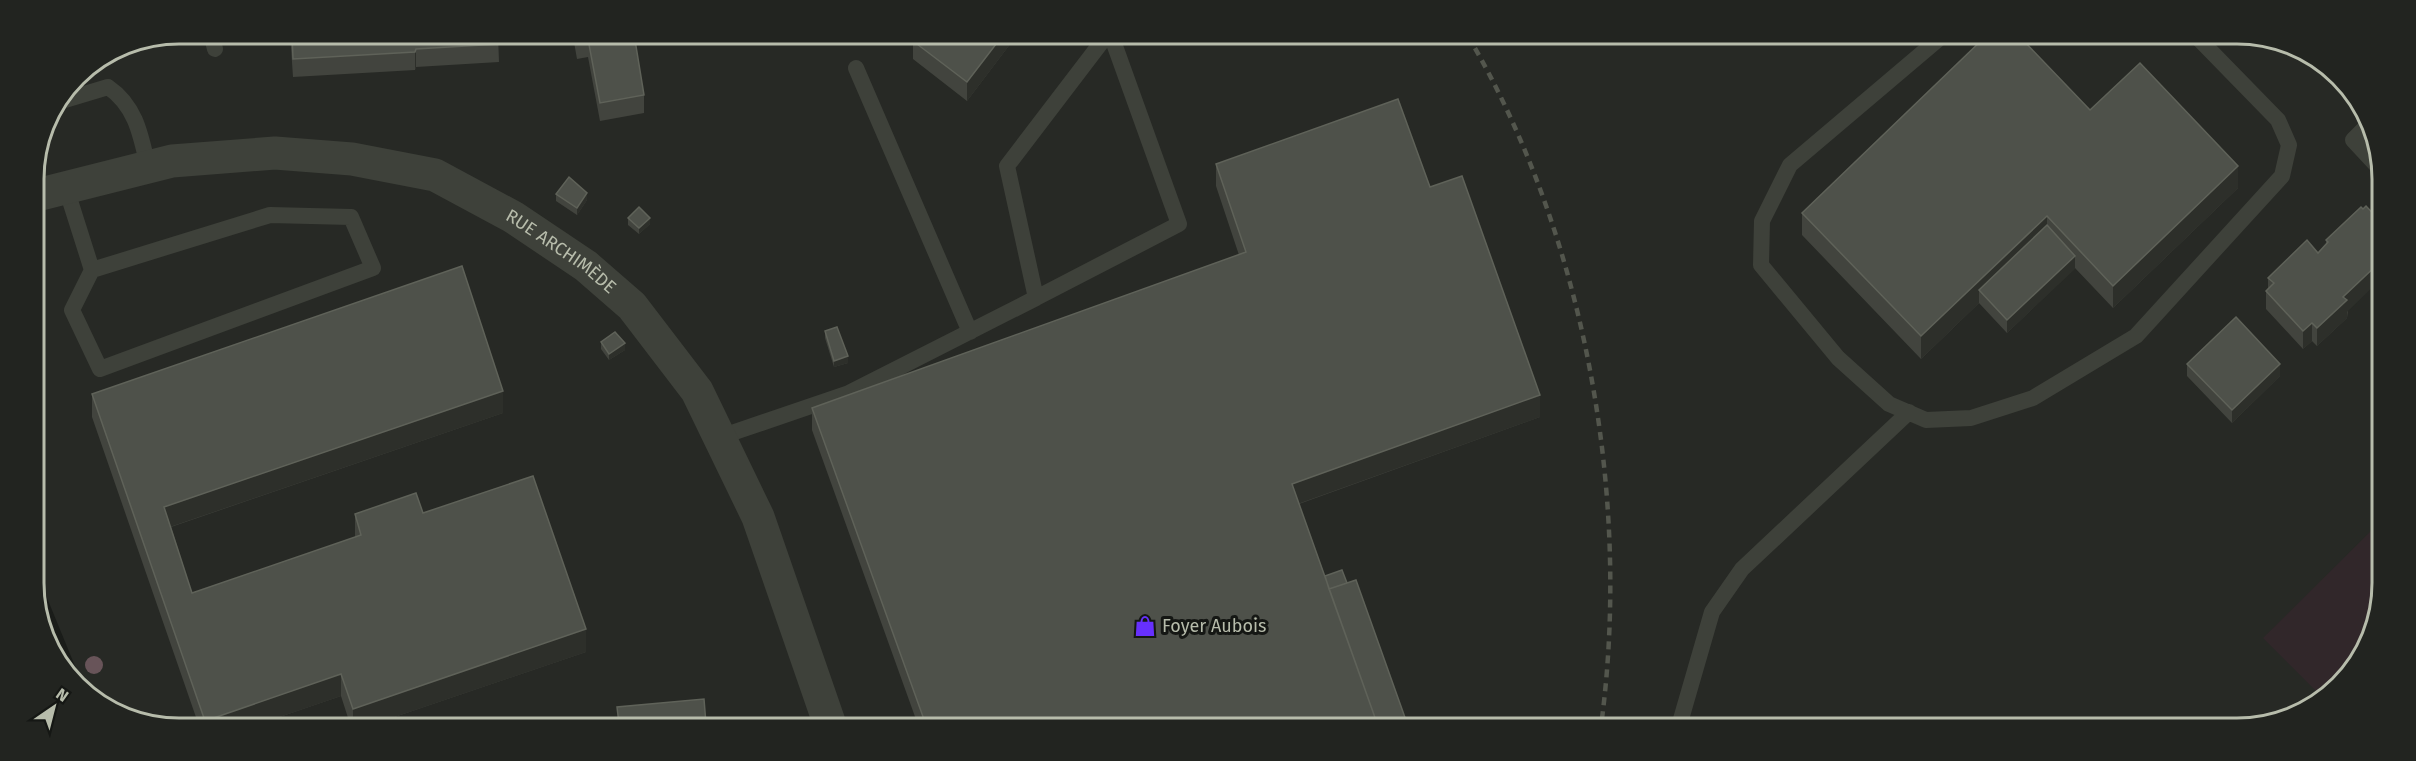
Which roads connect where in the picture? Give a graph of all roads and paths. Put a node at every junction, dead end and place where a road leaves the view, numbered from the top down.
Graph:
1 (1102, 44) edge
2 (1112, 44) edge
3 (1933, 44) edge
4 (2204, 44) edge
5 (856, 68) dead end
6 (69, 99) edge
7 (2363, 130) edge
8 (2371, 159) edge
9 (148, 167) junction
10 (66, 188) junction
11 (44, 194) edge
12 (92, 270) junction
13 (1036, 298) junction
14 (970, 332) junction
15 (1909, 412) junction
16 (720, 437) junction
17 (1682, 717) edge
18 (827, 718) edge

1 - 13 lane
2 - 13 lane
3 - 15 lane
4 - 15 lane
5 - 14 lane
6 - 9 lane
7 - 8 lane
9 - 10 street, RUE ARCHIMÈDE
9 - 16 street, RUE ARCHIMÈDE
10 - 11 street, RUE ARCHIMÈDE
10 - 12 lane
12 - 12 lane
13 - 14 lane
14 - 16 lane
15 - 17 lane
16 - 18 street, RUE ARCHIMÈDE

